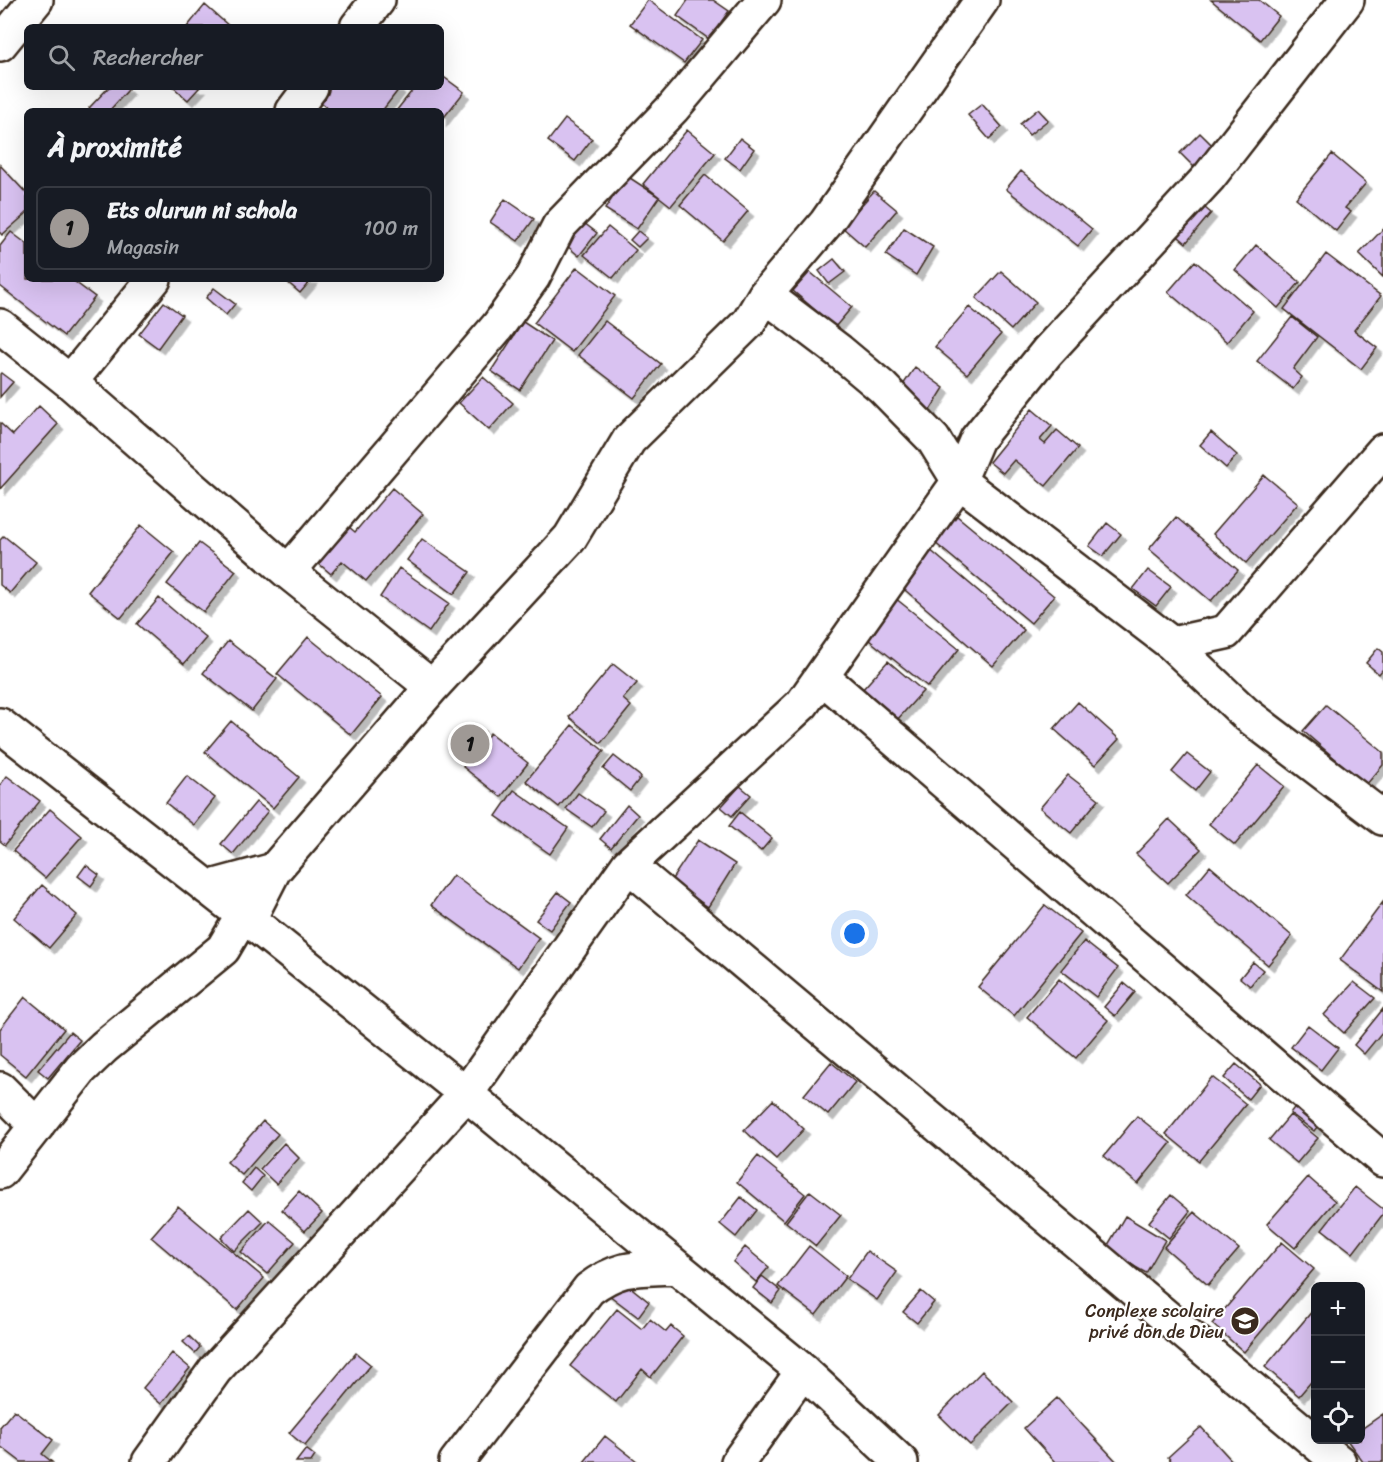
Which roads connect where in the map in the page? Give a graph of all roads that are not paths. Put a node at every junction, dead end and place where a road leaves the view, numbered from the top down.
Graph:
1 (36, 0) edge
2 (378, 0) edge
3 (764, 0) edge
4 (982, 0) edge
5 (1347, 0) edge
6 (359, 24) edge
7 (0, 44) edge
8 (309, 90) edge
9 (295, 108) edge
10 (152, 282) edge
11 (757, 308) junction
12 (0, 326) edge
13 (70, 382) junction
14 (1383, 451) edge
15 (958, 481) junction
16 (288, 572) junction
17 (1226, 632) junction
18 (1172, 644) junction
19 (822, 677) junction
20 (1214, 684) junction
21 (432, 687) junction
22 (0, 725) edge
23 (1383, 818) edge
24 (628, 865) junction
25 (274, 870) junction
26 (208, 888) junction
27 (246, 917) junction
28 (284, 948) junction
29 (223, 949) junction
30 (0, 1089) edge
31 (466, 1094) junction
32 (37, 1126) junction
33 (1383, 1160) edge
34 (0, 1172) edge
35 (675, 1267) junction
36 (803, 1371) junction
37 (149, 1462) edge
38 (456, 1462) edge
39 (738, 1462) edge
40 (901, 1462) edge
41 (1339, 1462) edge

1 - 7 street
2 - 6 street
3 - 16 street
4 - 11 street
5 - 15 street
8 - 9 street
10 - 13 street
11 - 15 street
11 - 21 street
12 - 13 street
13 - 16 street
14 - 17 street
15 - 18 street
15 - 19 street
16 - 21 street
17 - 18 street
17 - 20 street
18 - 20 street
19 - 24 street
19 - 33 street
20 - 23 street
21 - 25 street
22 - 26 street
24 - 31 street
24 - 41 street
25 - 26 street
25 - 27 street
26 - 27 street
27 - 28 street
27 - 29 street
28 - 29 street
28 - 31 street
29 - 32 street
30 - 32 street
31 - 35 street
31 - 37 street
32 - 34 street
35 - 36 street
35 - 38 street
36 - 39 street
36 - 40 street

